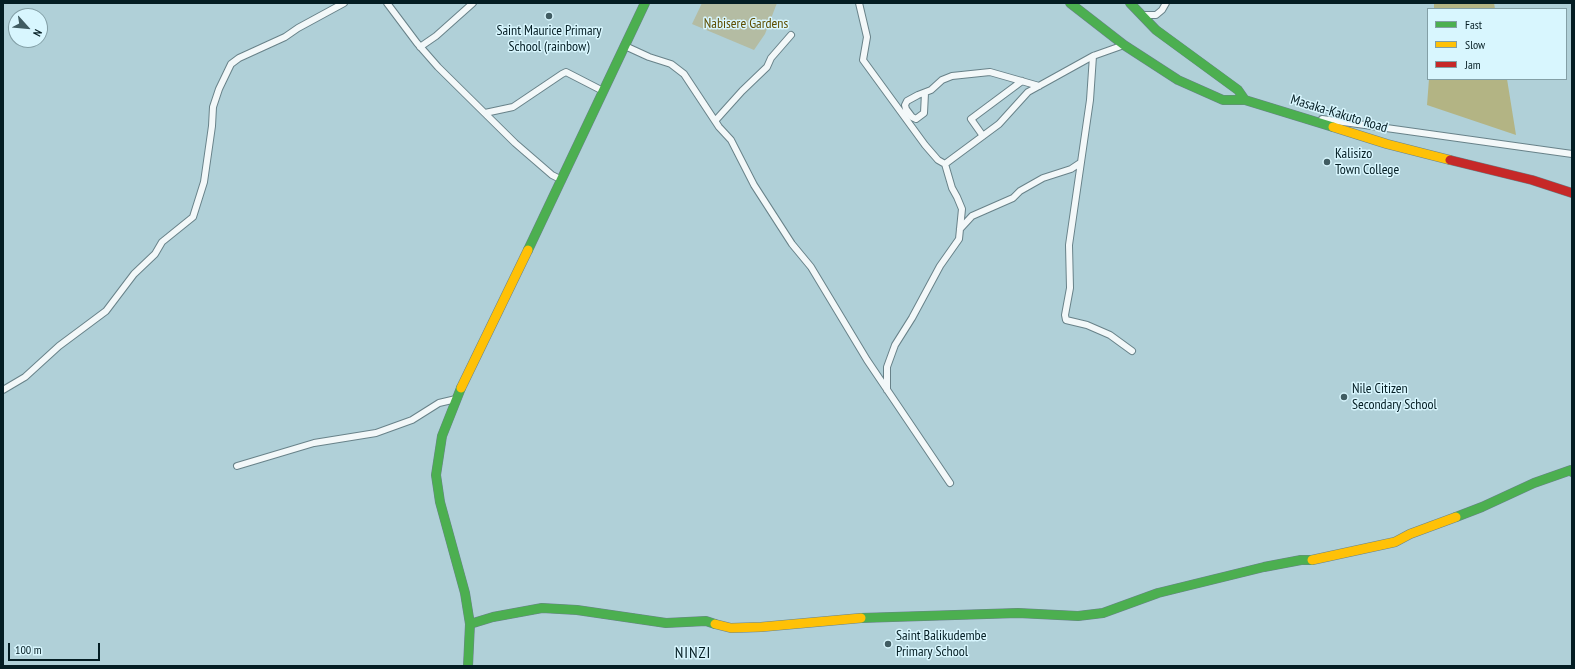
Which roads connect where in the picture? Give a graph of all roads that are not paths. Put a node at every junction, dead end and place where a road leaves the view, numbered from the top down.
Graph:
1 (344, 3) edge
2 (387, 3) edge
3 (473, 3) edge
4 (645, 3) edge
5 (859, 3) edge
6 (1070, 3) edge
7 (1130, 3) edge
8 (1166, 3) edge
9 (1141, 15) junction
10 (791, 35) dead end
11 (1124, 45) junction
12 (625, 46) junction
13 (420, 48) junction
14 (1094, 56) junction
15 (1022, 81) junction
16 (1039, 86) junction
17 (603, 91) junction
18 (925, 93) dead end
19 (1245, 100) junction
20 (485, 113) junction
21 (1298, 116) junction
22 (715, 121) junction
23 (983, 136) junction
24 (1572, 154) edge
25 (1080, 163) junction
26 (945, 164) junction
27 (562, 180) junction
28 (1572, 193) edge
29 (960, 229) junction
30 (1132, 352) dead end
31 (3, 390) edge
32 (887, 390) junction
33 (456, 399) junction
34 (237, 466) dead end
35 (1572, 470) edge
36 (950, 483) dead end
37 (470, 624) junction
38 (468, 666) edge

1 - 31 street
2 - 13 street
3 - 13 street
4 - 12 main road
5 - 26 street
6 - 11 main road
7 - 9 main road
8 - 9 street
9 - 19 main road
10 - 22 street
11 - 14 street
11 - 19 main road
12 - 17 main road
12 - 22 street
13 - 20 street
14 - 16 street
14 - 25 street
15 - 16 street
15 - 18 street
15 - 23 street
16 - 23 street
17 - 20 street
17 - 27 main road
19 - 21 main road, Masaka-Kakuto Road
20 - 27 street
21 - 24 street
21 - 28 main road, Masaka-Kakuto Road
22 - 32 street
23 - 26 street
25 - 29 street
25 - 30 street
26 - 29 street
27 - 33 main road
29 - 32 street
32 - 36 street
33 - 34 street
33 - 37 main road
35 - 37 main road
37 - 38 main road

